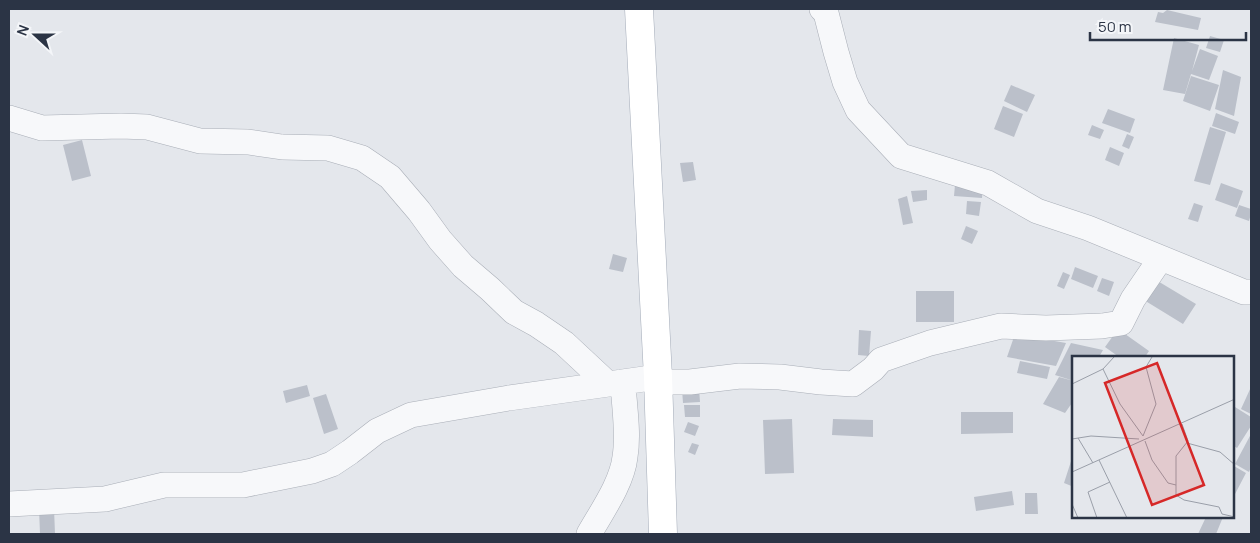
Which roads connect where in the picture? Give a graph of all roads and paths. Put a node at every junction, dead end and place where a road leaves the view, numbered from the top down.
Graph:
1 (639, 9) edge
2 (825, 10) edge
3 (9, 118) edge
4 (1161, 258) junction
5 (1251, 292) edge
6 (658, 380) junction
7 (615, 383) junction
8 (9, 504) edge
9 (589, 534) edge
10 (663, 534) edge

1 - 6 main road
2 - 4 street
3 - 7 street
4 - 5 street
4 - 6 street
6 - 7 street
6 - 10 main road
7 - 8 street
7 - 9 street

